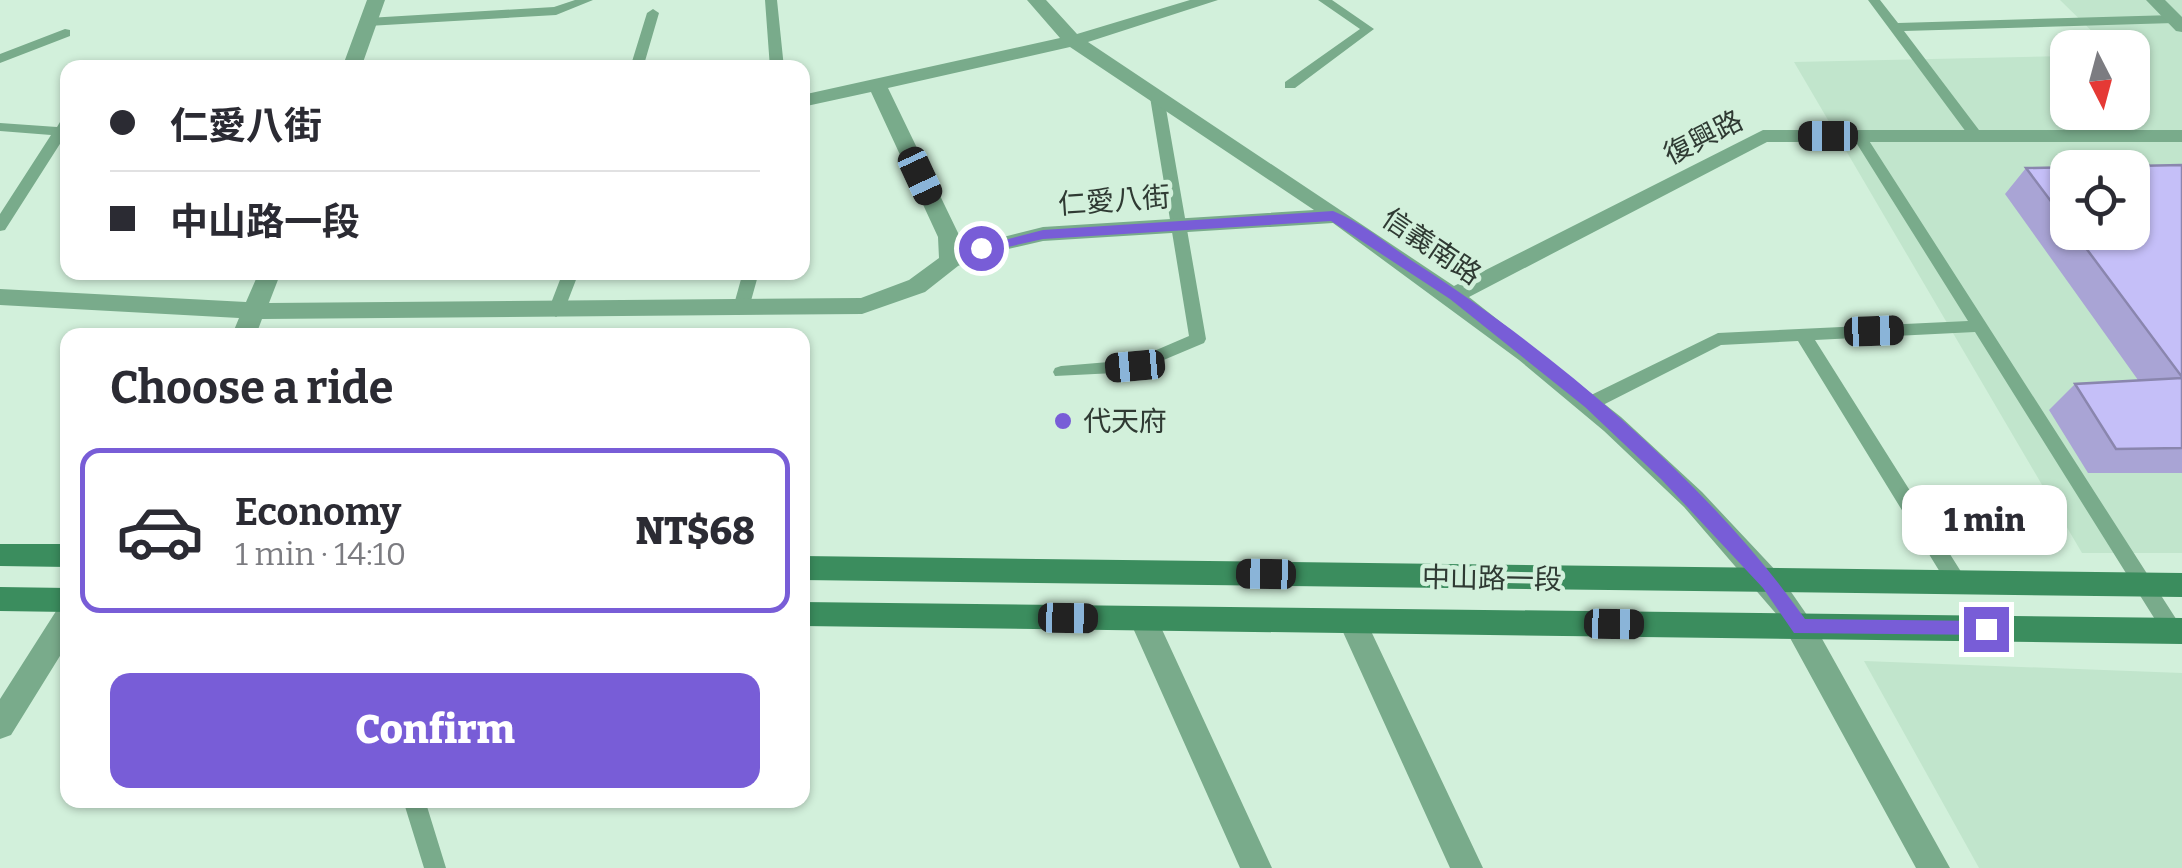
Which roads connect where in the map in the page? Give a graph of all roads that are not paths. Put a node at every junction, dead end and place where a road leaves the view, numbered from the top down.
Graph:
1 (376, 0) edge
2 (588, 0) edge
3 (771, 0) edge
4 (1036, 0) edge
5 (1209, 0) edge
6 (1324, 0) edge
7 (1874, 0) edge
8 (2155, 0) edge
9 (653, 13) dead end
10 (368, 22) junction
11 (2178, 23) edge
12 (1896, 26) junction
13 (64, 33) dead end
14 (1073, 41) junction
15 (0, 59) edge
16 (354, 60) edge
17 (638, 60) edge
18 (777, 60) edge
19 (877, 84) junction
20 (1290, 85) dead end
21 (1157, 97) junction
22 (810, 99) edge
23 (0, 127) edge
24 (60, 128) edge
25 (60, 136) edge
26 (1859, 136) junction
27 (1977, 136) junction
28 (2182, 136) edge
29 (1333, 216) junction
30 (0, 226) edge
31 (1178, 226) junction
32 (950, 261) junction
33 (267, 280) edge
34 (568, 280) edge
35 (749, 280) edge
36 (1455, 296) junction
37 (0, 297) edge
38 (741, 308) junction
39 (254, 311) junction
40 (556, 311) junction
41 (1981, 326) junction
42 (247, 328) edge
43 (1802, 335) junction
44 (1061, 372) dead end
45 (1590, 403) junction
46 (0, 555) edge
47 (60, 556) edge
48 (810, 568) edge
49 (1769, 582) junction
50 (1958, 584) junction
51 (2144, 584) junction
52 (2182, 584) edge
53 (0, 600) edge
54 (60, 600) edge
55 (810, 614) edge
56 (1143, 618) junction
57 (1352, 621) junction
58 (1800, 627) junction
59 (60, 630) edge
60 (2177, 631) edge
61 (0, 725) edge
62 (416, 808) edge
63 (434, 868) edge
64 (1256, 868) edge
65 (1467, 868) edge
66 (1934, 868) edge

1 - 10 street
2 - 10 lane
3 - 18 lane
4 - 14 street, 信義南路
5 - 14 street
6 - 20 lane
7 - 12 lane
8 - 11 street
9 - 17 lane
10 - 16 street
11 - 12 lane
12 - 27 lane
13 - 15 lane
14 - 19 street
14 - 21 street, 信義南路
19 - 22 street
19 - 32 street
21 - 29 street, 信義南路
21 - 31 lane
23 - 24 lane
25 - 30 lane
26 - 27 street, 復興路
26 - 36 street, 復興路
26 - 41 lane
27 - 28 street, 復興路
29 - 31 street, 仁愛八街
29 - 36 street, 信義南路
31 - 32 street, 仁愛八街
31 - 44 lane
32 - 38 street, 仁愛八街
33 - 39 street
34 - 40 lane
35 - 38 lane
36 - 45 street, 信義南路
37 - 39 street, 仁愛八街
38 - 40 street, 仁愛八街
39 - 40 street, 仁愛八街
39 - 42 street
41 - 43 lane
41 - 51 lane
43 - 45 lane
43 - 50 lane
45 - 49 street, 信義南路
46 - 47 main road
48 - 49 main road, 中山路一段
49 - 50 main road, 中山路一段
49 - 58 street, 信義南路
50 - 51 main road, 中山路一段
51 - 52 main road, 中山路一段
51 - 60 lane
53 - 54 main road
55 - 56 main road, 中山路一段
56 - 57 main road, 中山路一段
56 - 64 street
57 - 58 main road, 中山路一段
57 - 65 street
58 - 60 main road, 中山路一段
58 - 66 street, 信義南路
59 - 61 street
62 - 63 lane

